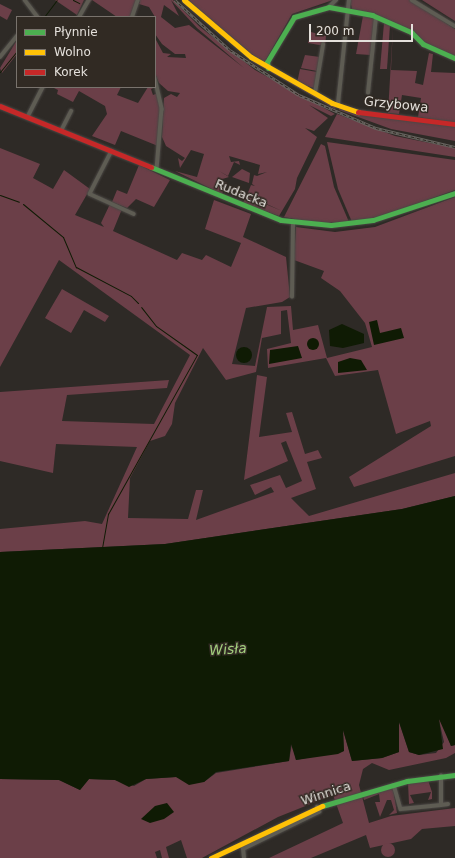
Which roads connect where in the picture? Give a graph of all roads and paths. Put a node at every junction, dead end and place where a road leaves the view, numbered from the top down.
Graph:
1 (25, 0) edge
2 (89, 0) edge
3 (138, 0) edge
4 (184, 0) edge
5 (336, 0) edge
6 (349, 0) edge
7 (412, 0) edge
8 (329, 7) junction
9 (350, 10) junction
10 (37, 16) edge
11 (80, 16) edge
12 (132, 16) edge
13 (376, 17) junction
14 (455, 26) edge
15 (16, 37) edge
16 (323, 45) dead end
17 (0, 57) edge
18 (455, 58) edge
19 (268, 68) junction
20 (156, 82) edge
21 (42, 88) edge
22 (315, 93) junction
23 (368, 93) dead end
24 (338, 104) junction
25 (0, 106) edge
26 (71, 110) dead end
27 (28, 116) junction
28 (455, 124) edge
29 (62, 129) junction
30 (113, 150) junction
31 (157, 170) junction
32 (455, 192) edge
33 (134, 214) dead end
34 (293, 222) junction
35 (292, 297) dead end
36 (455, 775) edge
37 (441, 776) junction
38 (394, 785) junction
39 (448, 804) dead end
40 (441, 805) junction
41 (317, 806) junction
42 (211, 858) edge
43 (244, 858) edge

1 - 10 street
2 - 11 street
3 - 12 street
4 - 19 street, Grzybowa
5 - 8 street
6 - 9 street
7 - 14 street
8 - 9 street
8 - 19 street
9 - 13 street
9 - 24 street
13 - 18 street
13 - 23 street
15 - 17 street
16 - 22 street
19 - 22 street, Grzybowa
20 - 31 street
21 - 27 street
22 - 24 street, Grzybowa
24 - 28 street, Grzybowa
25 - 27 street, Rudacka
26 - 29 street
27 - 29 street, Rudacka
29 - 30 street, Rudacka
30 - 31 street, Rudacka
30 - 33 street
31 - 34 street, Rudacka
32 - 34 street, Rudacka
34 - 35 street
36 - 37 street, Winnica
37 - 38 street, Winnica
37 - 40 street
38 - 40 street
38 - 41 street, Winnica
39 - 40 street
41 - 42 street, Winnica
41 - 43 street

